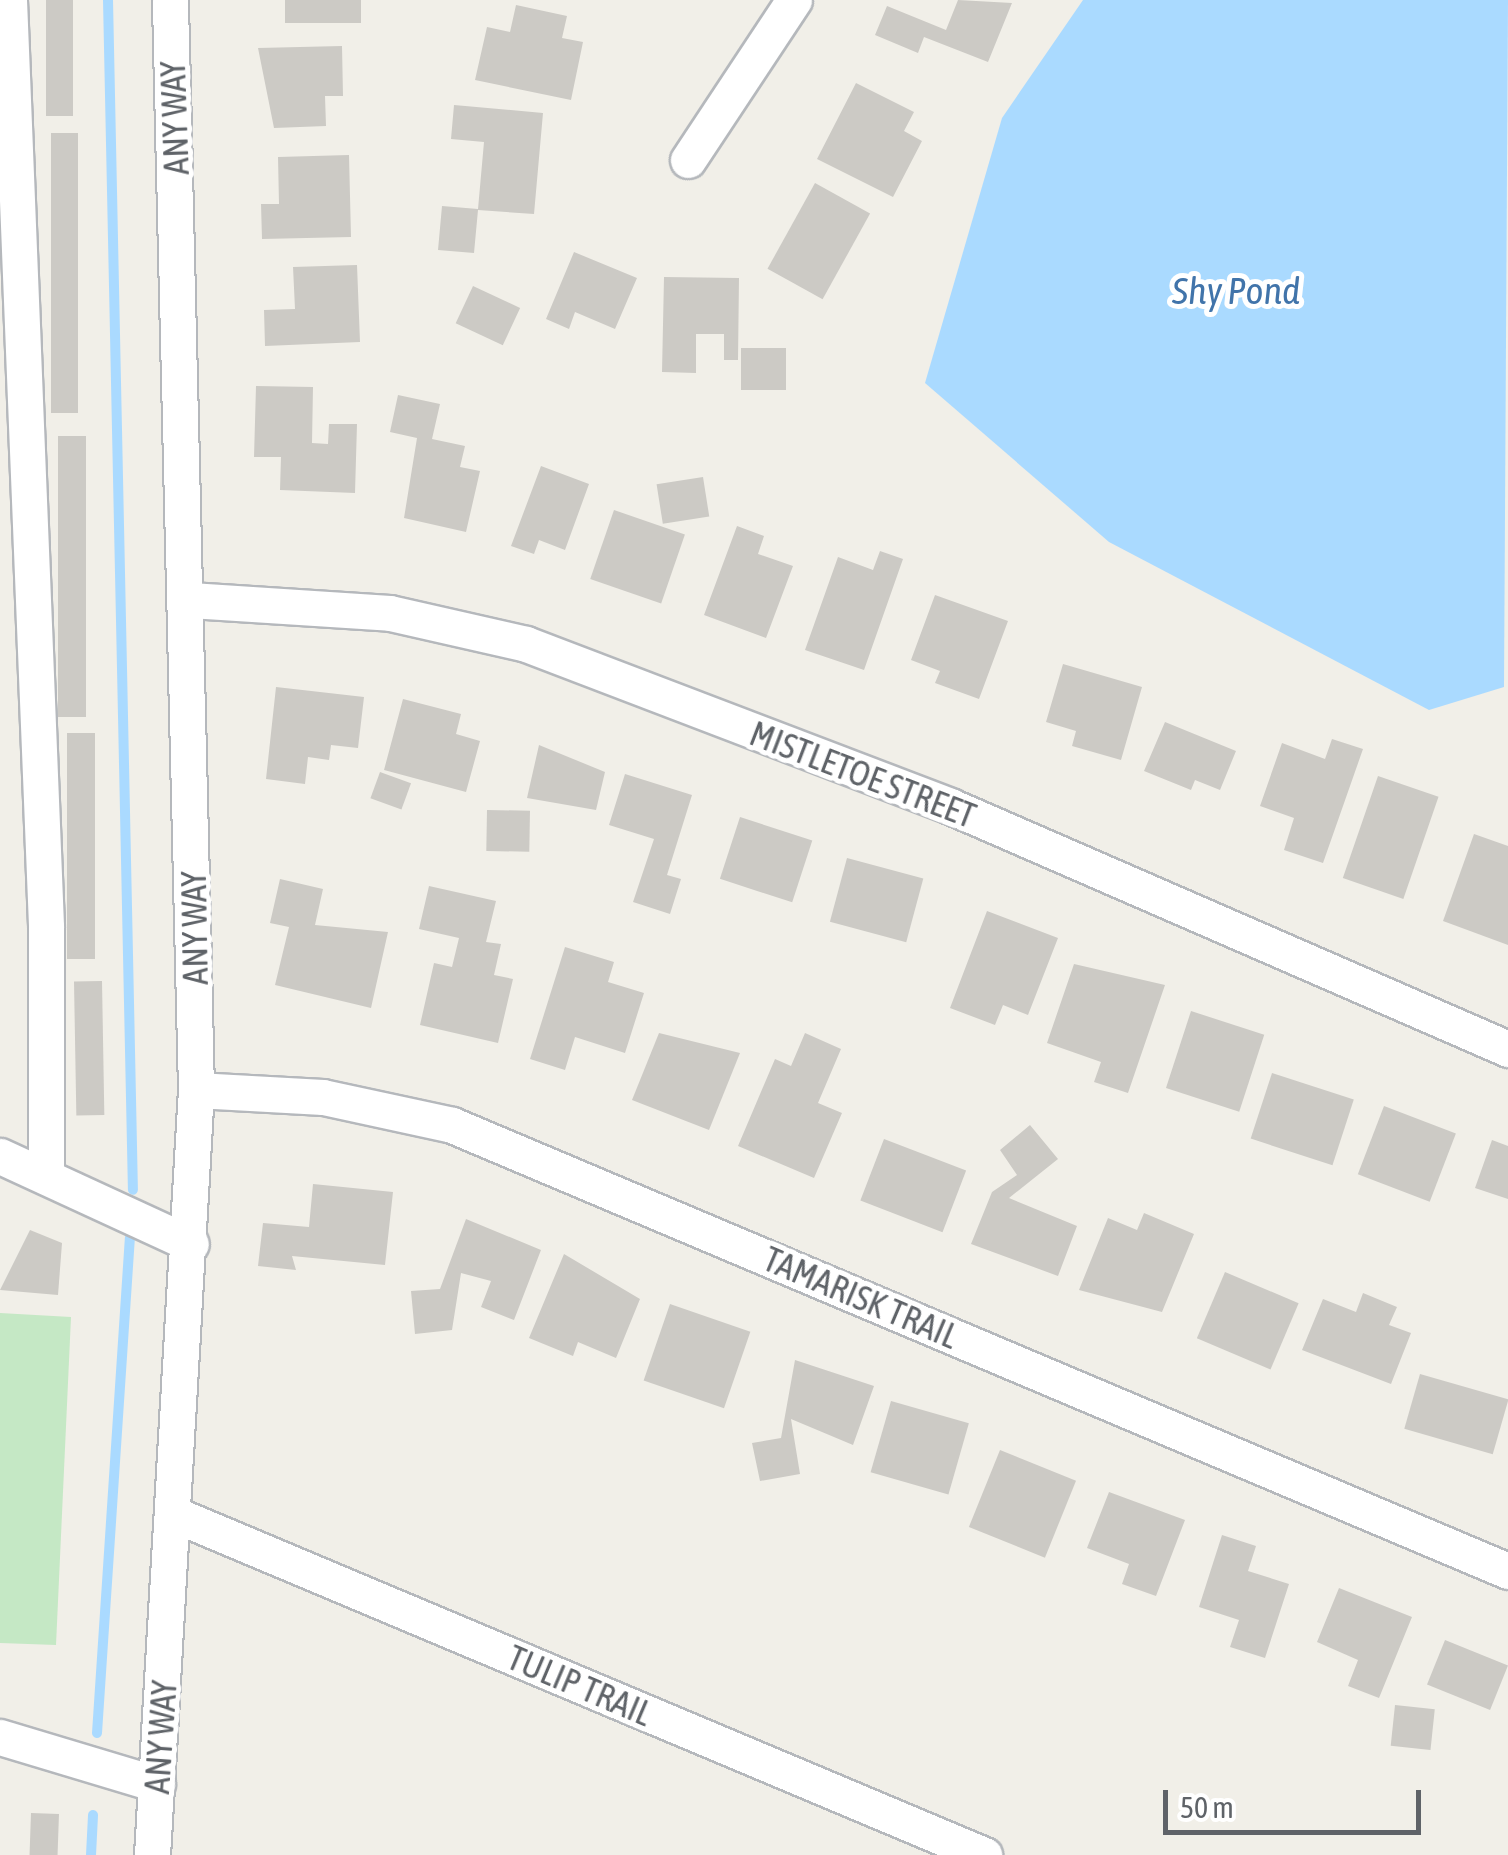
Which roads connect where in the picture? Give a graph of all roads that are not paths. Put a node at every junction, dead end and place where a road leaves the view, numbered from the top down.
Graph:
1 (9, 0) edge
2 (170, 0) edge
3 (794, 0) edge
4 (688, 160) dead end
5 (190, 600) junction
6 (1508, 1050) edge
7 (196, 1090) junction
8 (0, 1156) edge
9 (46, 1174) junction
10 (191, 1244) junction
11 (176, 1515) junction
12 (1508, 1570) edge
13 (0, 1737) edge
14 (157, 1784) junction
15 (152, 1855) edge
16 (984, 1855) edge

1 - 9 street
2 - 5 street, ANY WAY
3 - 4 street
5 - 6 street, MISTLETOE STREET
5 - 7 street, ANY WAY
7 - 10 street, ANY WAY
7 - 12 street, TAMARISK TRAIL
8 - 9 street
9 - 10 street
10 - 11 street, ANY WAY
11 - 14 street, ANY WAY
11 - 16 street, TULIP TRAIL
13 - 14 street
14 - 15 street, ANY WAY

